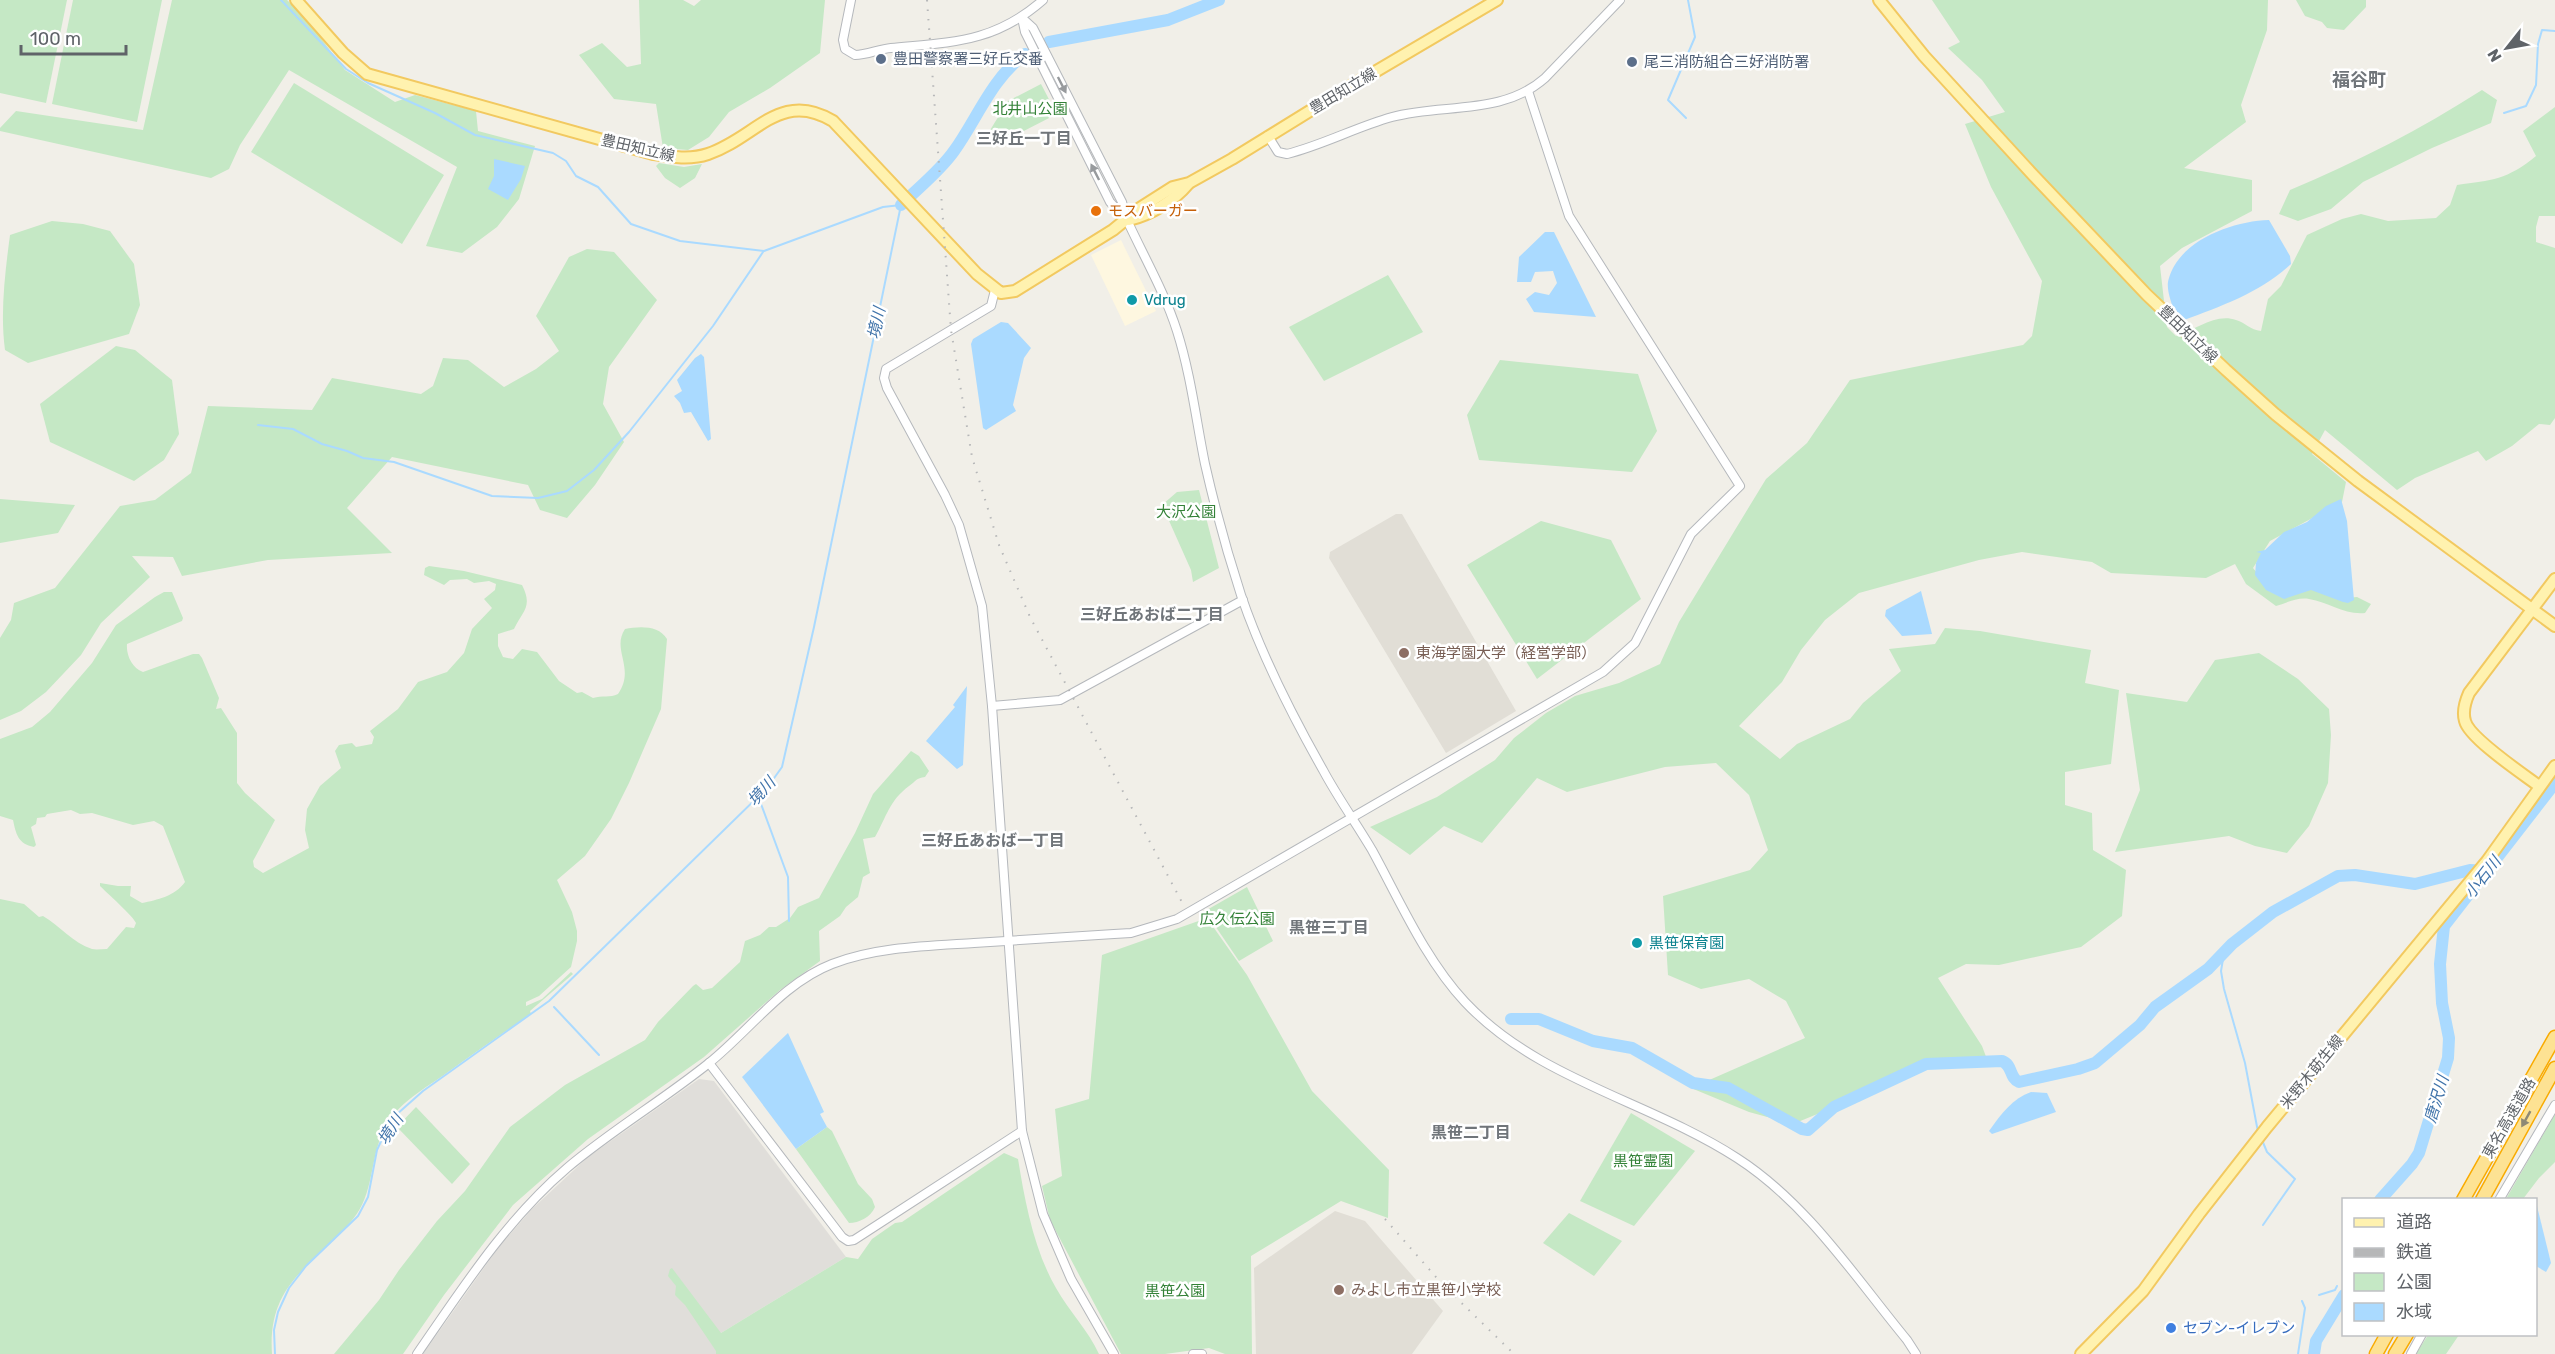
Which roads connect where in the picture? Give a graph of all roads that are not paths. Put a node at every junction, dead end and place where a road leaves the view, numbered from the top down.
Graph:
1 (296, 0) edge
2 (851, 0) edge
3 (1043, 0) edge
4 (1497, 0) edge
5 (1620, 0) edge
6 (1879, 0) edge
7 (1022, 18) junction
8 (1528, 91) junction
9 (1268, 136) junction
10 (1127, 220) junction
11 (995, 290) junction
12 (2555, 579) edge
13 (1243, 600) junction
14 (2532, 611) junction
15 (2555, 625) edge
16 (992, 706) junction
17 (2555, 766) edge
18 (2539, 786) junction
19 (1353, 817) junction
20 (1008, 941) junction
21 (2555, 1037) edge
22 (709, 1063) junction
23 (2555, 1068) edge
24 (2555, 1105) edge
25 (1022, 1131) junction
26 (2464, 1198) edge
27 (2483, 1198) edge
28 (2500, 1198) edge
29 (2386, 1336) edge
30 (2406, 1336) edge
31 (2421, 1336) edge
32 (417, 1354) edge
33 (1114, 1354) edge
34 (1193, 1354) edge
35 (1202, 1354) edge
36 (1916, 1354) edge
37 (2081, 1354) edge
38 (2376, 1354) edge
39 (2395, 1354) edge
40 (2411, 1354) edge

1 - 11 main road, 豊田知立線
2 - 7 street
3 - 7 street
4 - 9 main road, 豊田知立線
5 - 8 street
6 - 14 main road, 豊田知立線
7 - 10 street
8 - 9 street
8 - 19 street
9 - 10 main road, 豊田知立線
10 - 11 main road, 豊田知立線
10 - 13 street
11 - 16 street
12 - 14 main road
13 - 16 street
13 - 19 street
14 - 15 main road, 豊田知立線
14 - 18 main road
16 - 20 street
17 - 18 main road, 米野木莇生線
18 - 37 main road, 米野木莇生線
19 - 20 street
19 - 36 street
20 - 22 street
20 - 25 street
21 - 26 highway, 東名高速道路
22 - 25 street
22 - 32 street
23 -> 27 highway, 東名高速道路
24 - 28 street
25 - 33 street
29 - 38 highway
30 - 39 highway
31 - 40 street
34 - 35 street

